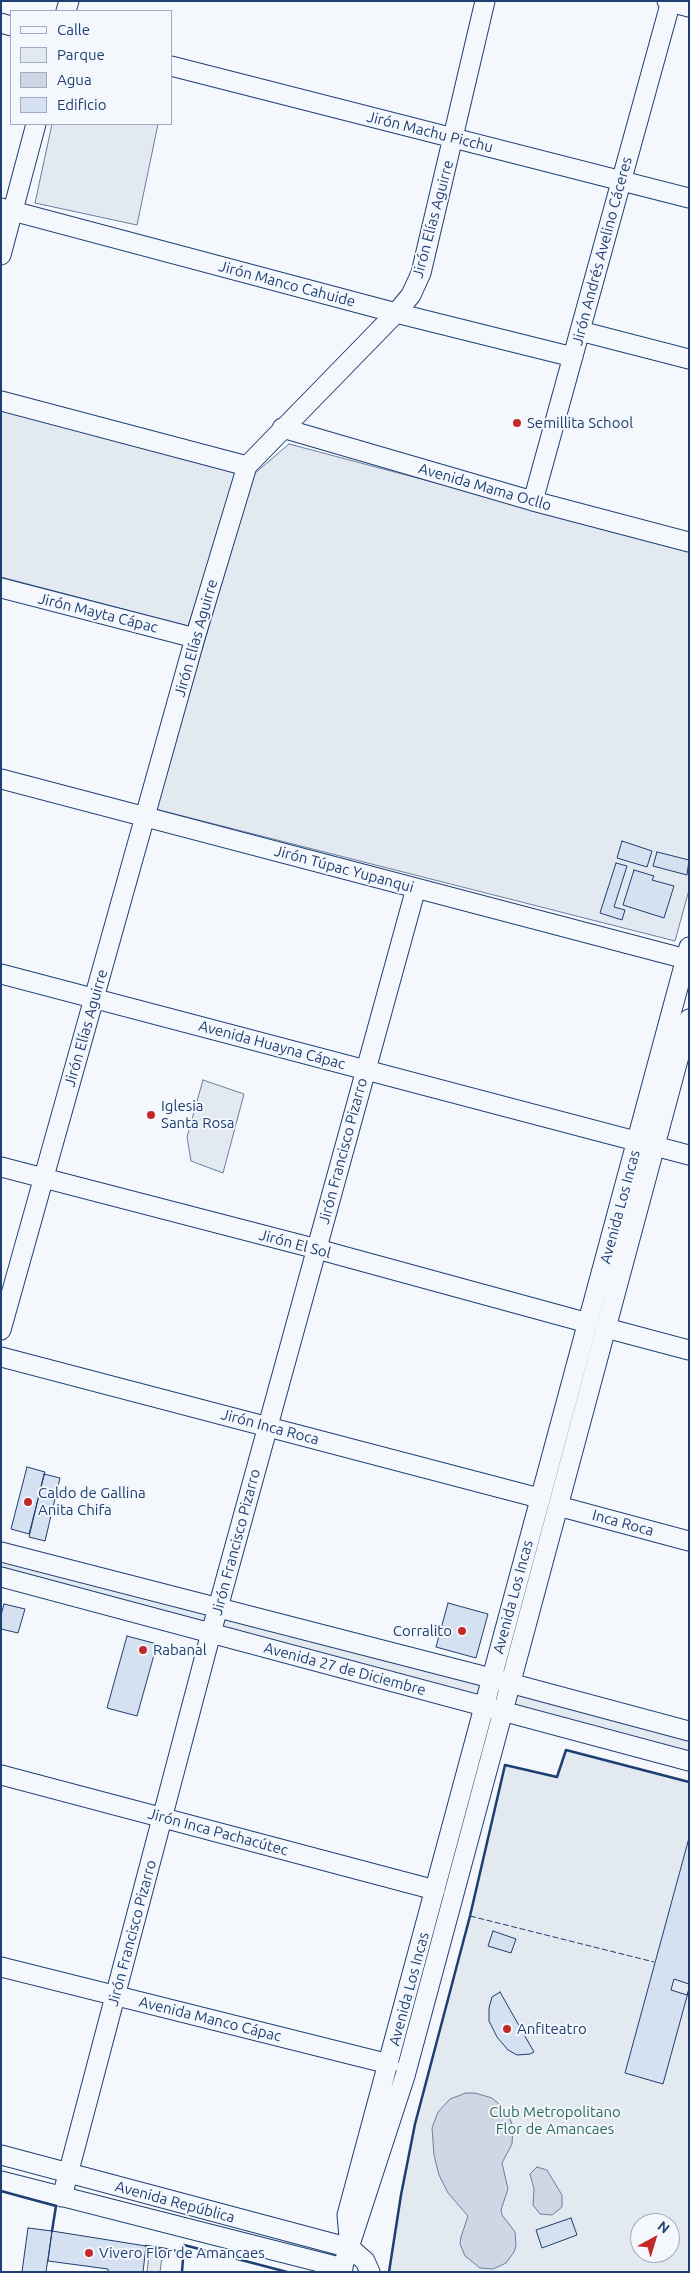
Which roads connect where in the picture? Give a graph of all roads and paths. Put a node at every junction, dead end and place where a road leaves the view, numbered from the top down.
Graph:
1 (485, 1) edge
2 (669, 2) edge
3 (689, 7) edge
4 (172, 66) edge
5 (36, 125) edge
6 (454, 138) junction
7 (621, 181) junction
8 (689, 198) edge
9 (7, 209) edge
10 (1, 255) edge
11 (396, 313) junction
12 (580, 330) junction
13 (573, 357) junction
14 (689, 359) edge
15 (1, 401) edge
16 (282, 428) junction
17 (247, 466) junction
18 (534, 501) junction
19 (689, 542) edge
20 (1, 588) edge
21 (195, 638) junction
22 (1, 779) edge
23 (145, 817) junction
24 (416, 888) junction
25 (687, 953) edge
26 (1, 974) edge
27 (95, 998) junction
28 (689, 1019) edge
29 (366, 1070) junction
30 (638, 1141) junction
31 (656, 1146) junction
32 (689, 1155) edge
33 (1, 1167) edge
34 (44, 1179) junction
35 (317, 1249) junction
36 (588, 1323) junction
37 (606, 1328) junction
38 (1, 1330) edge
39 (689, 1350) edge
40 (1, 1357) edge
41 (268, 1427) junction
42 (539, 1498) junction
43 (558, 1506) junction
44 (689, 1541) edge
45 (1, 1552) edge
46 (1, 1577) edge
47 (218, 1609) junction
48 (211, 1633) junction
49 (500, 1680) junction
50 (493, 1709) junction
51 (689, 1732) edge
52 (689, 1761) edge
53 (1, 1775) edge
54 (162, 1818) junction
55 (435, 1890) junction
56 (1, 1966) edge
57 (116, 1996) junction
58 (389, 2064) junction
59 (1, 2156) edge
60 (68, 2174) junction
61 (1, 2181) edge
62 (62, 2197) junction
63 (350, 2248) junction
64 (342, 2270) edge
65 (370, 2272) edge

1 - 6 street, Jirón Elías Aguirre
2 - 3 street
2 - 7 street, Jirón Andrés Avelino Cáceres
4 - 6 street, Jirón Machu Picchu
5 - 9 street
6 - 7 street, Jirón Machu Picchu
6 - 11 street, Jirón Elías Aguirre
7 - 8 street, Jirón Machu Picchu
7 - 12 street, Jirón Andrés Avelino Cáceres
9 - 10 street
9 - 11 street, Jirón Manco Cahuide
11 - 13 street, Jirón Manco Cahuide
11 - 16 street, Jirón Elías Aguirre
12 - 13 street, Jirón Andrés Avelino Cáceres
12 - 14 street
13 - 18 street, Jirón Andrés Avelino Cáceres
15 - 17 street
16 - 17 street, Jirón Elías Aguirre
16 - 18 street, Avenida Mama Ocllo
17 - 21 street, Jirón Elías Aguirre
18 - 19 street, Avenida Mama Ocllo
20 - 21 street, Jirón Mayta Cápac
21 - 23 street, Jirón Elías Aguirre
22 - 23 street, Jirón Túpac Yupanqui
23 - 24 street, Jirón Túpac Yupanqui
23 - 27 street, Jirón Elías Aguirre
24 - 25 street, Jirón Túpac Yupanqui
24 - 29 street, Jirón Francisco Pizarro
25 - 30 street, Avenida Los Incas
26 - 27 street, Avenida Huayna Cápac
27 - 29 street, Avenida Huayna Cápac
27 - 34 street, Jirón Elías Aguirre
28 - 31 street, Avenida Los Incas
29 - 30 street, Avenida Huayna Cápac
29 - 35 street, Jirón Francisco Pizarro
30 - 31 street, Avenida Huayna Cápac
30 - 36 street, Avenida Los Incas
31 - 32 street, Avenida Huayna Cápac
31 - 37 street, Avenida Los Incas
33 - 34 street, Jirón El Sol
34 - 35 street, Jirón El Sol
34 - 38 street, Jirón Elías Aguirre
35 - 36 street, Jirón El Sol
35 - 41 street, Jirón Francisco Pizarro
36 - 42 street, Avenida Los Incas
37 - 39 street
37 - 43 street, Avenida Los Incas
40 - 41 street, Jirón Inca Roca
41 - 42 street, Jirón Inca Roca
41 - 47 street, Jirón Francisco Pizarro
42 - 49 street, Avenida Los Incas
43 - 44 street, Inca Roca
43 - 49 street, Avenida Los Incas
45 - 47 street, Avenida 27 de Diciembre
46 - 48 street, Avenida 27 de Diciembre
47 - 48 street, Jirón Francisco Pizarro
47 - 49 street, Avenida 27 de Diciembre
48 - 50 street, Avenida 27 de Diciembre
48 - 54 street, Jirón Francisco Pizarro
49 - 50 street, Avenida Los Incas
49 - 51 street, Avenida 27 de Diciembre
50 - 52 street, Avenida 27 de Diciembre
50 - 55 street, Avenida Los Incas
50 - 63 street, Avenida Los Incas
53 - 54 street, Jirón Inca Pachacútec
54 - 55 street, Jirón Inca Pachacútec
54 - 57 street, Jirón Francisco Pizarro
55 - 58 street, Avenida Los Incas
56 - 57 street, Avenida Manco Cápac
57 - 58 street, Avenida Manco Cápac
57 - 60 street, Jirón Francisco Pizarro
58 - 63 street, Avenida Los Incas
59 - 60 street, Avenida República
60 - 62 street, Jirón Francisco Pizarro
60 - 63 street, Avenida República
61 - 62 street, Avenida República
62 - 64 street, Avenida República
63 - 64 street
63 - 65 street

